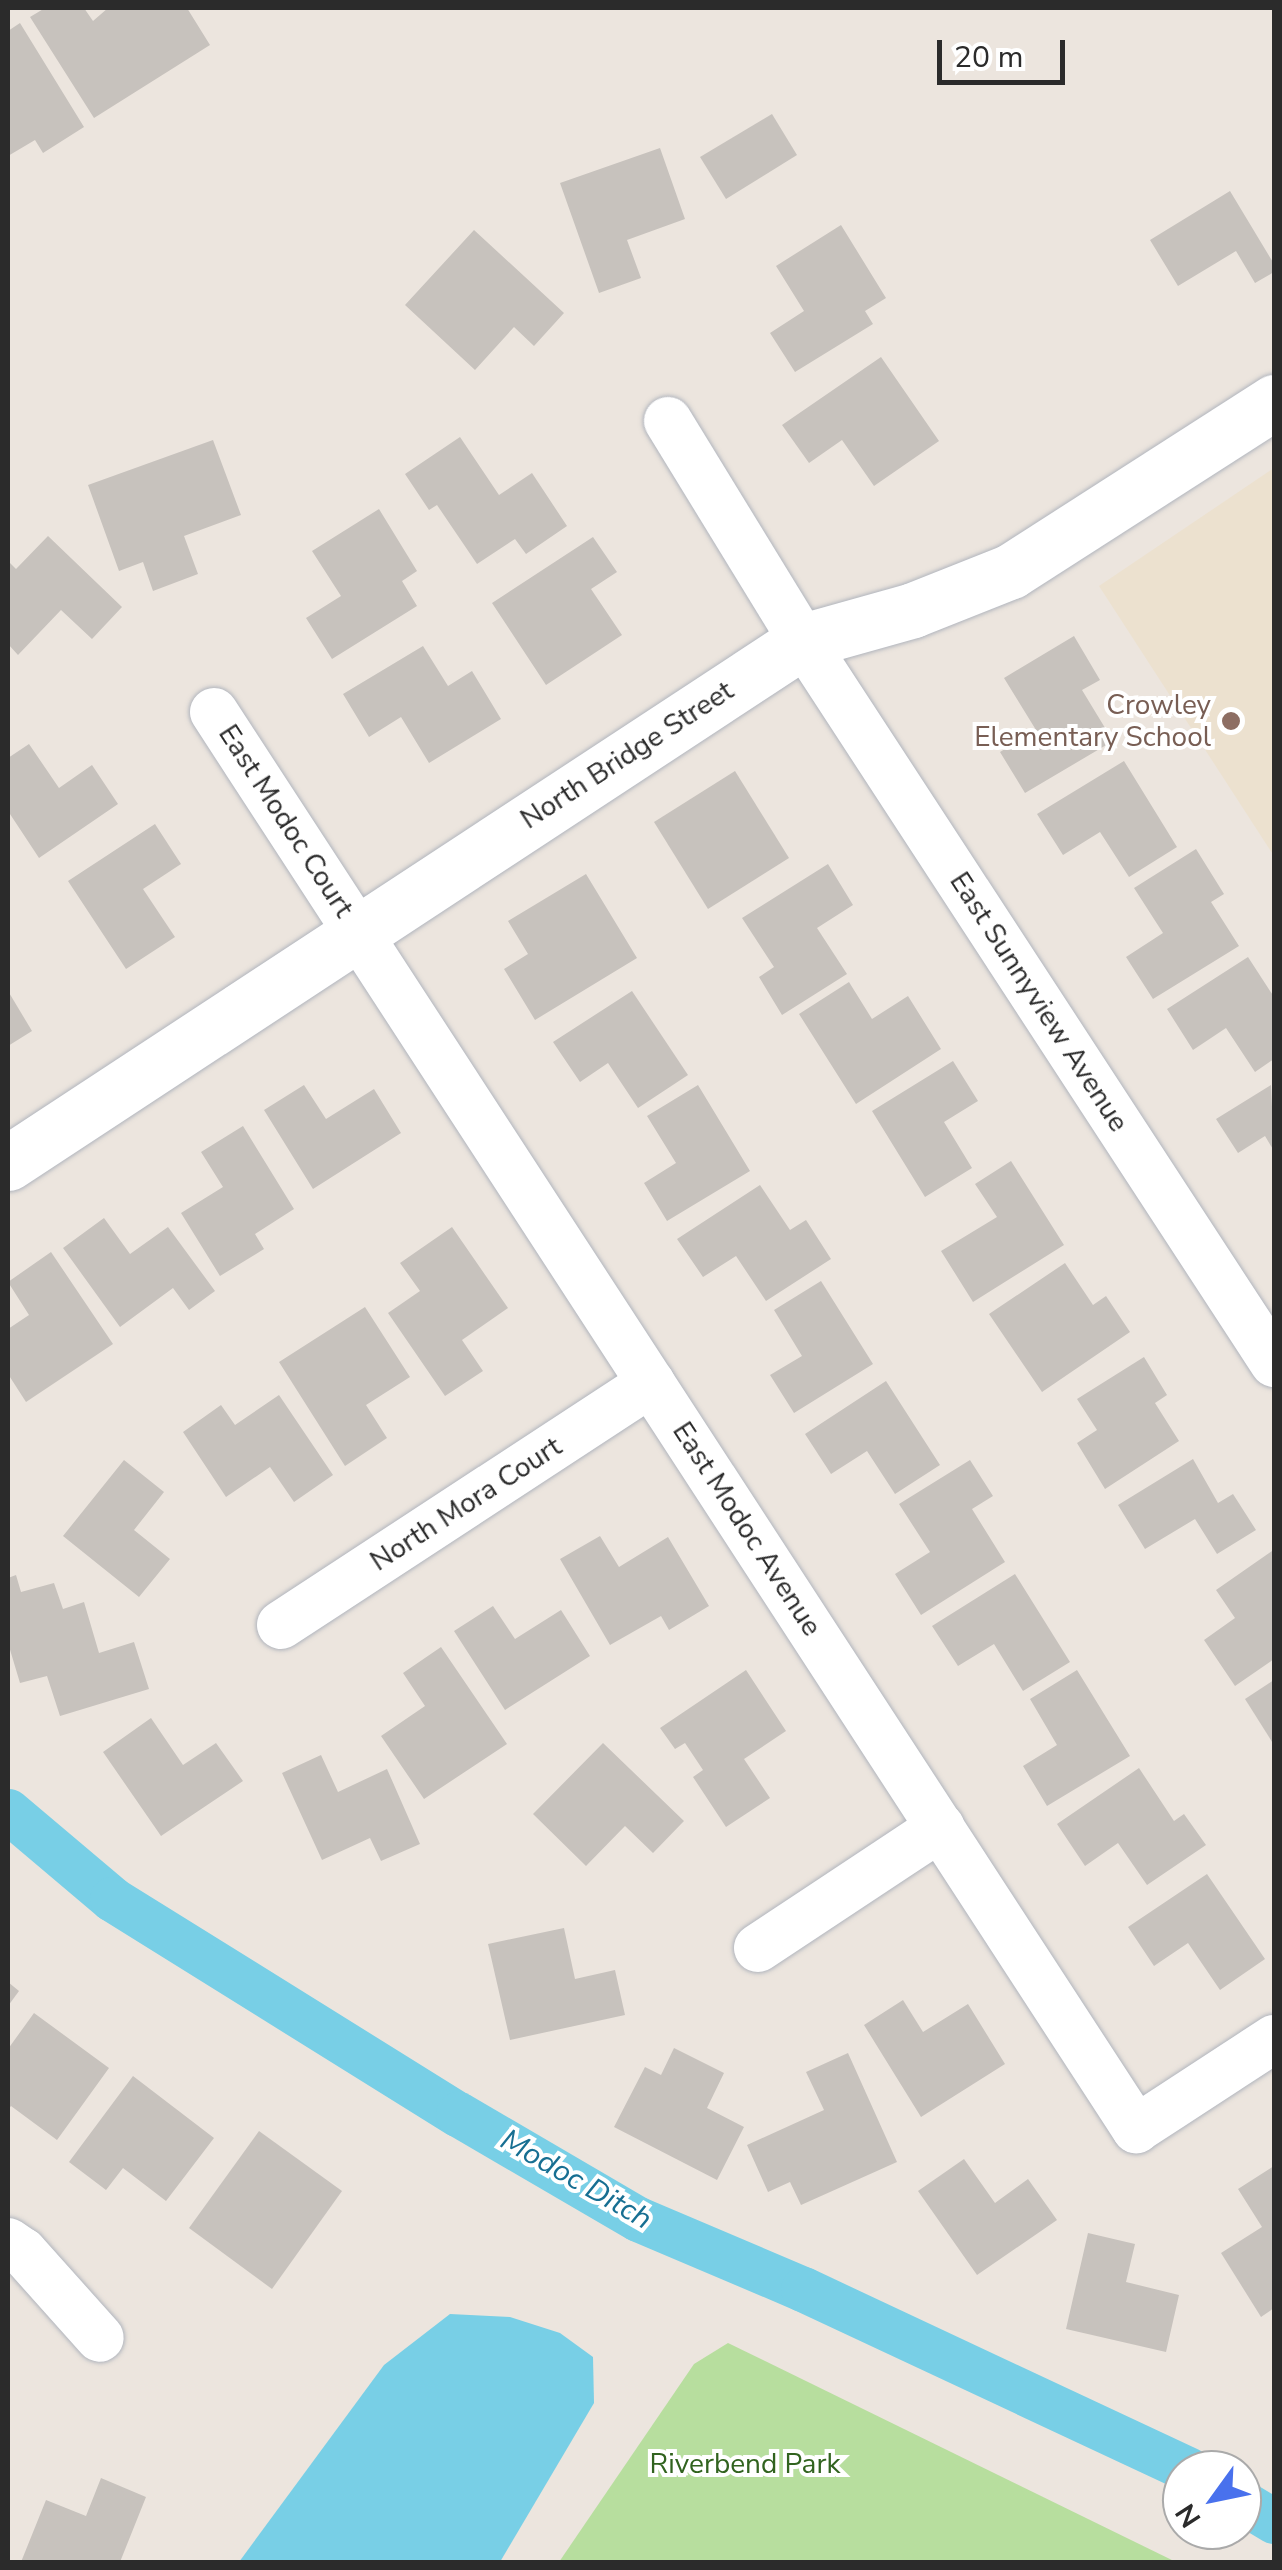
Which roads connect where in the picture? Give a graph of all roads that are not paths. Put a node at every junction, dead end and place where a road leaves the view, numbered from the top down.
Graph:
1 (1274, 402) edge
2 (668, 421) dead end
3 (804, 641) junction
4 (214, 712) dead end
5 (358, 930) junction
6 (8, 1163) edge
7 (1274, 1363) edge
8 (651, 1383) junction
9 (281, 1625) dead end
10 (942, 1827) junction
11 (758, 1948) dead end
12 (1274, 2039) edge
13 (8, 2242) edge
14 (100, 2338) dead end

1 - 3 street, North Bridge Street
2 - 3 street, East Sunnyview Avenue
3 - 5 street, North Bridge Street
3 - 7 street, East Sunnyview Avenue
4 - 5 street, East Modoc Court
5 - 6 street, North Bridge Street
5 - 8 street, East Modoc Avenue
8 - 9 street, North Mora Court
8 - 10 street, East Modoc Avenue
10 - 11 street
10 - 12 street, East Modoc Avenue
13 - 14 street

